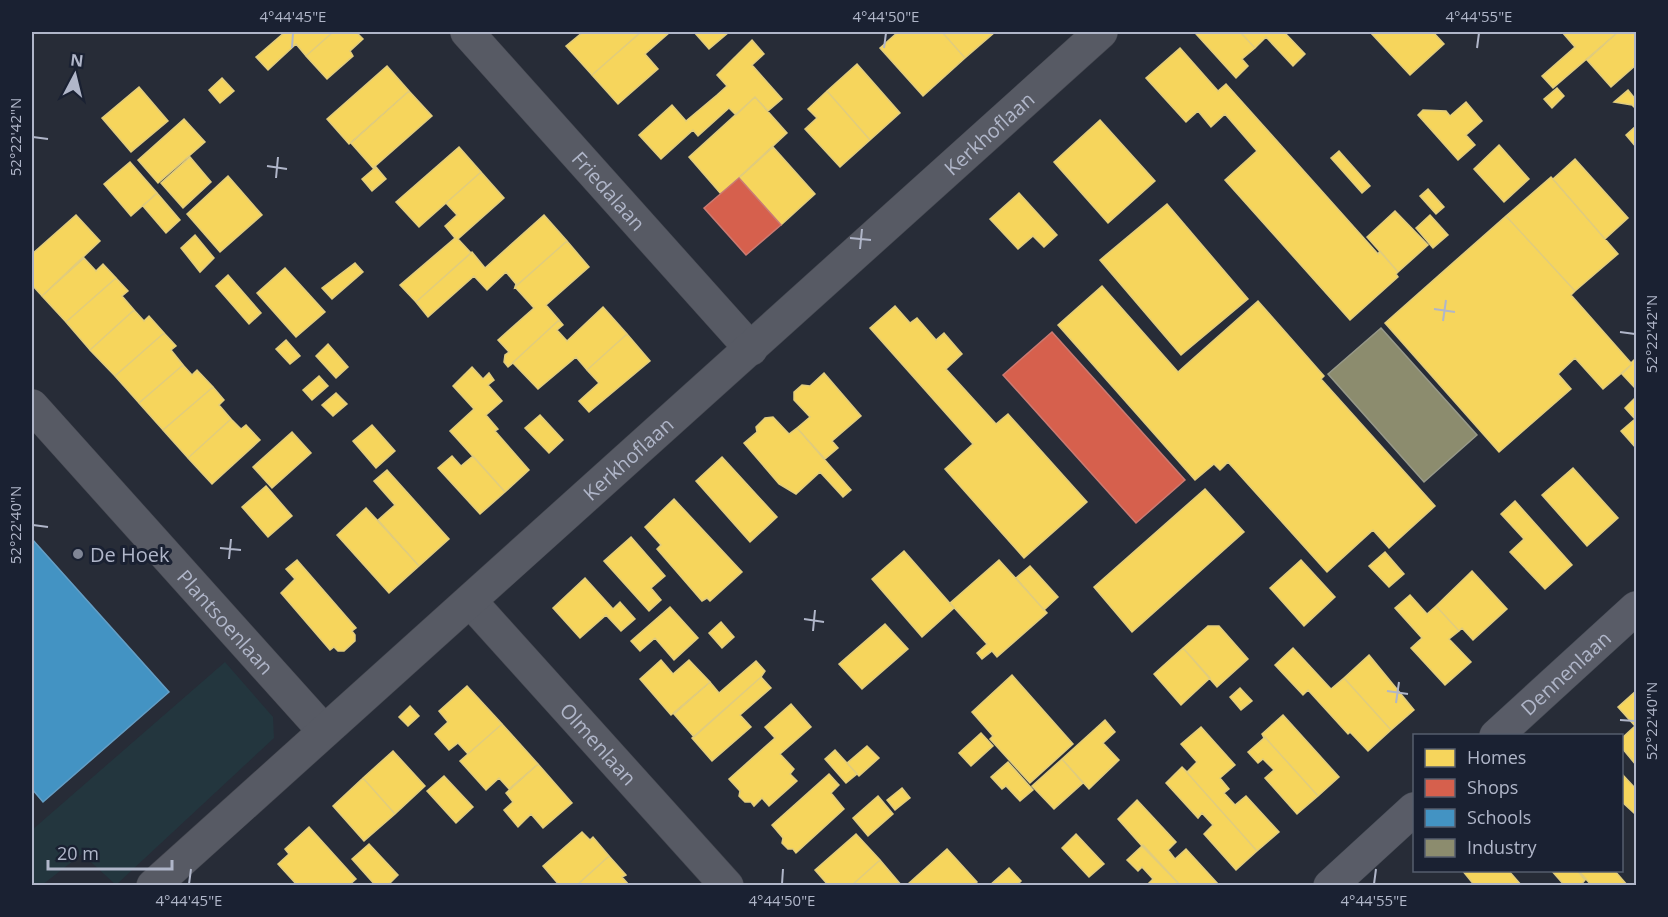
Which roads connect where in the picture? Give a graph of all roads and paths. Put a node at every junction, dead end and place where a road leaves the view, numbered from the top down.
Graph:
1 (466, 32) edge
2 (1101, 32) edge
3 (751, 349) junction
4 (32, 406) edge
5 (470, 601) junction
6 (1636, 608) edge
7 (324, 731) junction
8 (1497, 734) edge
9 (1413, 810) edge
10 (174, 879) edge
11 (727, 885) edge
12 (1330, 885) edge

1 - 3 street, Friedalaan
2 - 3 street, Kerkhoflaan
3 - 5 street, Kerkhoflaan
4 - 7 street, Plantsoenlaan
5 - 7 street, Kerkhoflaan
5 - 11 street, Olmenlaan
6 - 8 main road, Dennenlaan
7 - 10 street, Kerkhoflaan
9 - 12 main road

